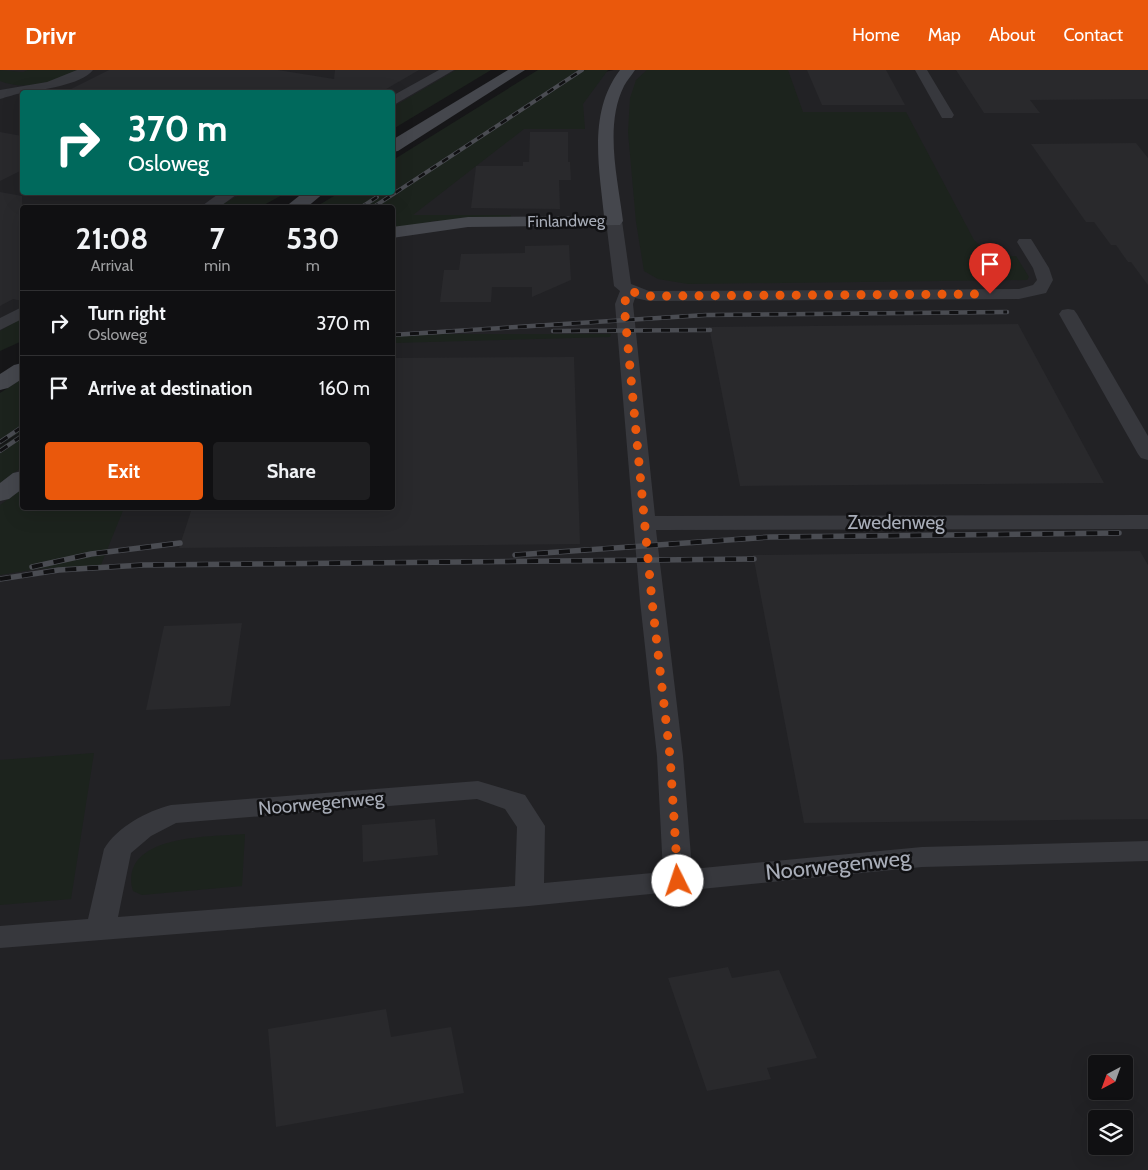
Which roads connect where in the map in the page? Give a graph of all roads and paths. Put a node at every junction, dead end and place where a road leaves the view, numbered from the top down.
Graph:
1 (87, 70) edge
2 (448, 70) edge
3 (518, 70) edge
4 (628, 70) edge
5 (921, 70) edge
6 (4, 90) edge
7 (395, 100) edge
8 (947, 115) dead end
9 (395, 145) edge
10 (228, 195) edge
11 (312, 195) edge
12 (211, 205) edge
13 (298, 205) edge
14 (614, 221) junction
15 (395, 233) edge
16 (1025, 242) dead end
17 (629, 291) junction
18 (20, 313) edge
19 (1068, 314) dead end
20 (0, 325) edge
21 (20, 371) edge
22 (0, 383) edge
23 (1148, 454) edge
24 (20, 479) edge
25 (0, 494) edge
26 (1148, 522) edge
27 (645, 523) junction
28 (1148, 851) edge
29 (678, 881) junction
30 (530, 895) junction
31 (101, 928) junction
32 (0, 937) edge

1 - 6 street
2 - 7 street
3 - 9 street
4 - 14 street, Finlandweg
5 - 8 street
10 - 12 street
11 - 13 street
14 - 15 street, Finlandweg
14 - 17 street
16 - 17 street
17 - 27 street
18 - 20 street
19 - 23 street
21 - 22 street
24 - 25 street
26 - 27 street, Zwedenweg
27 - 29 street
28 - 29 street, Noorwegenweg
29 - 30 street, Noorwegenweg
30 - 31 street, Noorwegenweg
30 - 31 street, Noorwegenweg
31 - 32 street, Noorwegenweg

